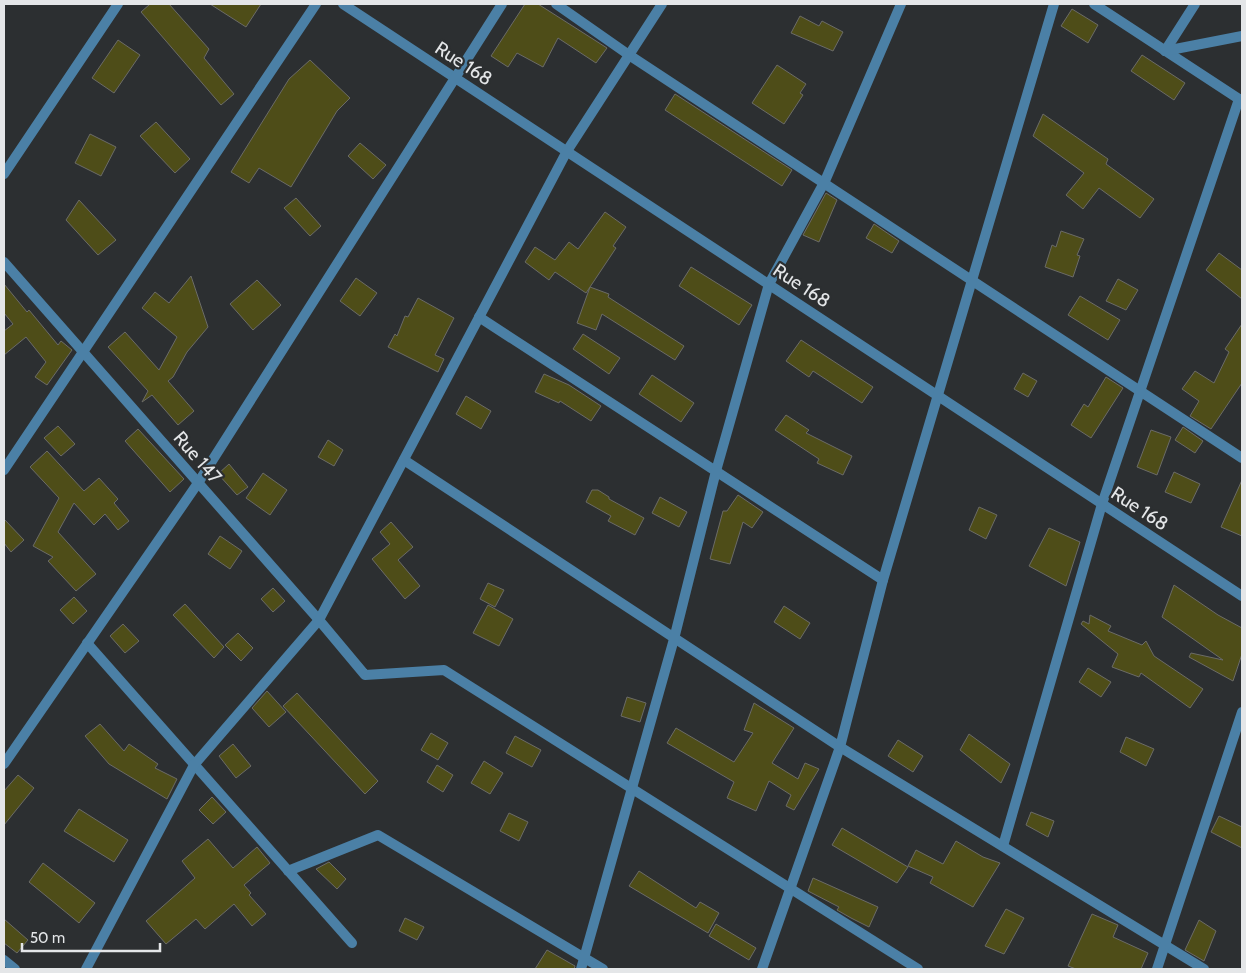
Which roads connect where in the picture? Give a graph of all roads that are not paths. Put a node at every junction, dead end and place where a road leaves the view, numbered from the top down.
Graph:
1 (118, 4) edge
2 (316, 4) edge
3 (343, 4) edge
4 (502, 4) edge
5 (556, 4) edge
6 (662, 4) edge
7 (901, 4) edge
8 (1054, 4) edge
9 (1094, 4) edge
10 (1195, 4) edge
11 (1242, 36) edge
12 (1165, 51) junction
13 (629, 55) junction
14 (455, 78) junction
15 (1241, 100) edge
16 (567, 152) junction
17 (4, 174) edge
18 (824, 181) junction
19 (4, 262) edge
20 (973, 279) junction
21 (769, 284) junction
22 (479, 317) junction
23 (83, 353) junction
24 (1140, 392) junction
25 (938, 395) junction
26 (1242, 458) edge
27 (404, 460) junction
28 (4, 470) edge
29 (716, 471) junction
30 (198, 484) junction
31 (1102, 504) junction
32 (883, 580) junction
33 (1242, 596) edge
34 (320, 620) junction
35 (674, 639) junction
36 (87, 644) junction
37 (1242, 712) edge
38 (840, 747) junction
39 (4, 764) edge
40 (194, 765) junction
41 (631, 788) junction
42 (1003, 846) junction
43 (288, 871) junction
44 (792, 890) junction
45 (352, 943) dead end
46 (1166, 946) junction
47 (584, 958) junction
48 (4, 960) edge
49 (15, 969) edge
50 (86, 969) edge
51 (581, 969) edge
52 (603, 969) edge
53 (762, 969) edge
54 (918, 969) edge
55 (1157, 969) edge
56 (1204, 969) edge

1 - 17 street
2 - 23 street
3 - 14 street, Rue 168
4 - 14 street
5 - 13 street
6 - 13 street
7 - 18 street
8 - 20 street
9 - 12 street
10 - 12 street
11 - 12 street
12 - 15 street
13 - 16 street
13 - 18 street
14 - 16 street, Rue 168
14 - 30 street
15 - 24 street
16 - 21 street, Rue 168
16 - 22 street
18 - 20 street
18 - 21 street
19 - 23 street, Rue 147
20 - 24 street
20 - 25 street
21 - 25 street, Rue 168
21 - 29 street
22 - 27 street
22 - 29 street
23 - 28 street
23 - 30 street, Rue 147
24 - 26 street
24 - 31 street
25 - 31 street, Rue 168
25 - 32 street
27 - 34 street
27 - 35 street
29 - 32 street
29 - 35 street
30 - 34 street, Rue 147
30 - 36 street
31 - 33 street, Rue 168
31 - 42 street
32 - 38 street
34 - 40 street
34 - 41 street, Rue 147
35 - 38 street
35 - 41 street
36 - 39 street
36 - 40 street
37 - 46 street
38 - 42 street
38 - 44 street
40 - 43 street
40 - 50 street
41 - 44 street
41 - 47 street
42 - 46 street
43 - 45 street
43 - 47 street
44 - 53 street
44 - 54 street
46 - 55 street
46 - 56 street
47 - 51 street
47 - 52 street
48 - 49 street

